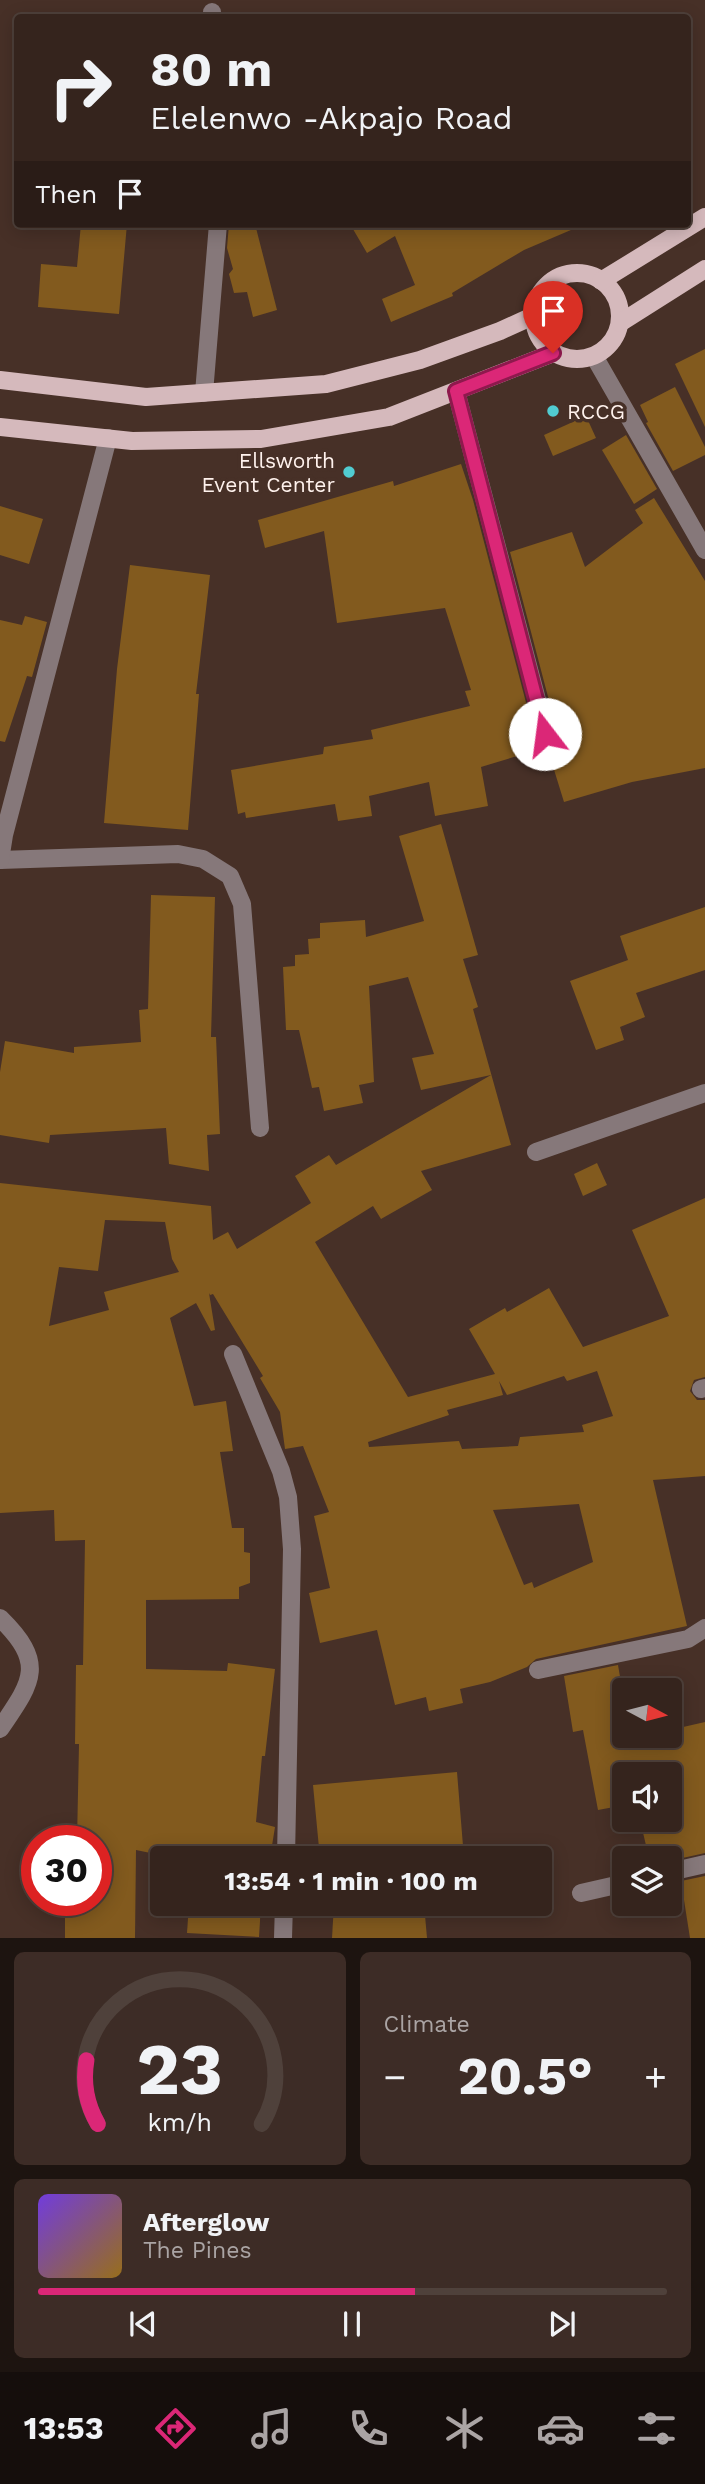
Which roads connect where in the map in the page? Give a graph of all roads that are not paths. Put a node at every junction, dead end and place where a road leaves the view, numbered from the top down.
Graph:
1 (218, 228) edge
2 (687, 228) edge
3 (705, 269) edge
4 (601, 281) junction
5 (533, 316) junction
6 (620, 323) junction
7 (553, 353) junction
8 (594, 356) junction
9 (0, 380) edge
10 (456, 391) junction
11 (204, 393) junction
12 (0, 427) edge
13 (108, 438) junction
14 (705, 550) edge
15 (545, 734) dead end
16 (0, 860) edge
17 (705, 1093) edge
18 (260, 1128) dead end
19 (536, 1152) dead end
20 (233, 1354) dead end
21 (0, 1618) edge
22 (705, 1628) edge
23 (538, 1670) dead end
24 (0, 1729) edge
25 (286, 1846) edge
26 (705, 1864) edge
27 (682, 1869) edge
28 (612, 1886) edge
29 (581, 1893) dead end
30 (284, 1916) edge
31 (283, 1938) edge

1 - 11 street
2 - 4 main road
3 - 6 main road
4 - 5 main road
4 - 6 main road
5 - 7 main road
5 - 11 main road
6 - 8 main road
7 - 8 main road
7 - 10 main road
8 - 14 street
9 - 11 main road
10 - 13 main road
10 - 15 street
12 - 13 main road
13 - 16 street
16 - 18 street
17 - 19 street
20 - 25 street
21 - 24 street
22 - 23 street
26 - 27 street
28 - 29 street
30 - 31 street

